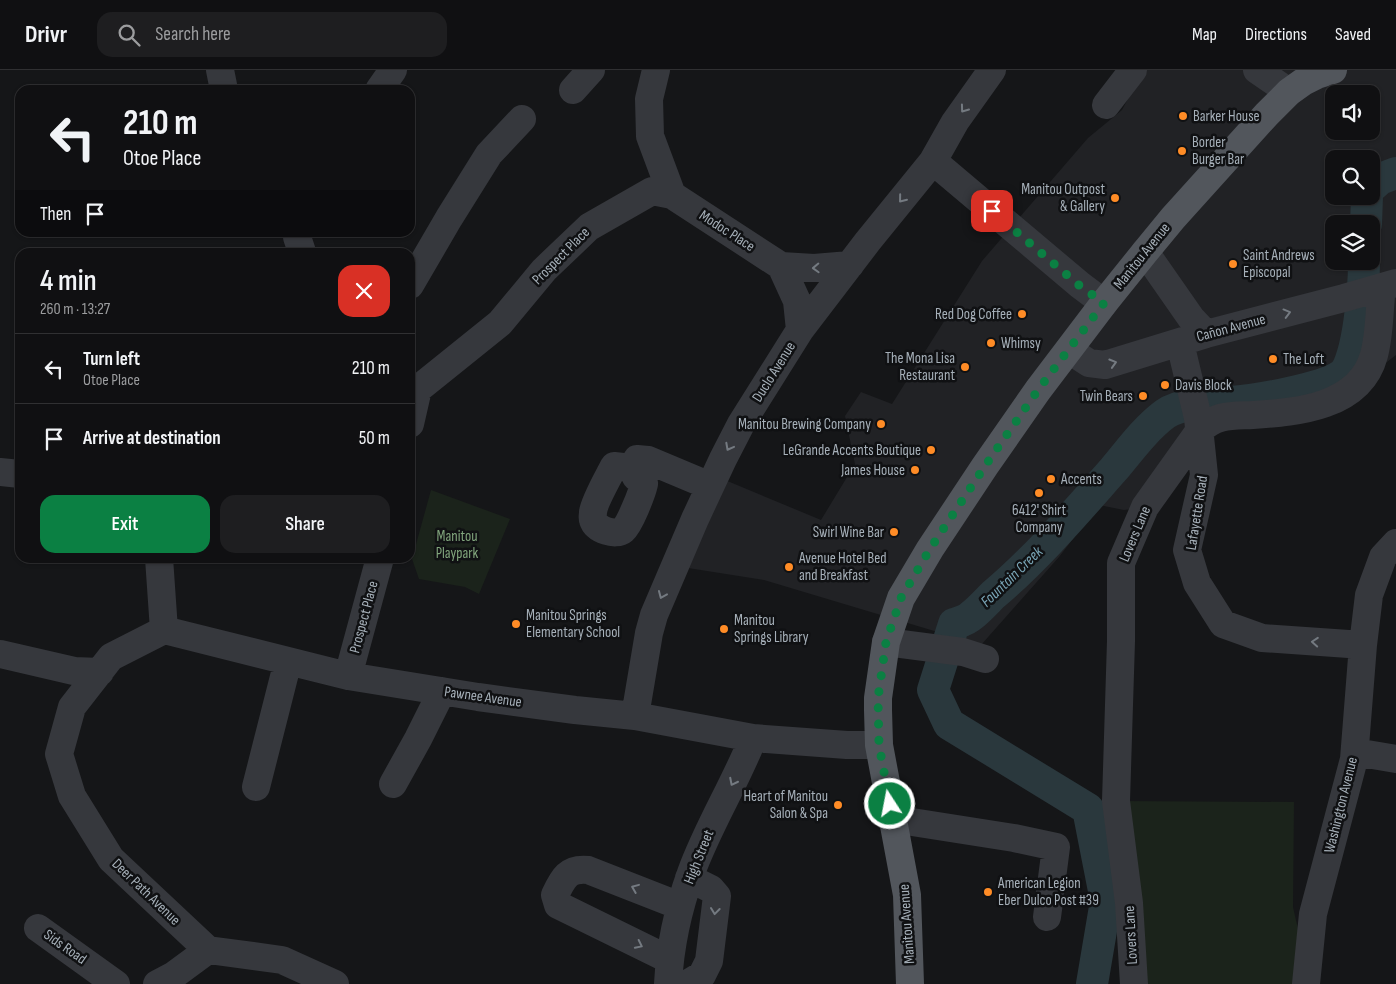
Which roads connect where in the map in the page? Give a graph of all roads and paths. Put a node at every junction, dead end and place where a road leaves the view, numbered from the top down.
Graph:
1 (220, 70) edge
2 (393, 70) edge
3 (591, 70) edge
4 (656, 70) edge
5 (992, 70) edge
6 (1133, 70) edge
7 (1257, 70) edge
8 (1333, 70) edge
9 (223, 85) edge
10 (382, 85) edge
11 (573, 90) dead end
12 (1289, 92) junction
13 (1106, 105) dead end
14 (522, 119) dead end
15 (933, 161) junction
16 (672, 195) junction
17 (1145, 252) junction
18 (850, 265) junction
19 (781, 266) junction
20 (415, 276) edge
21 (1384, 286) edge
22 (1104, 303) junction
23 (800, 330) junction
24 (1206, 334) junction
25 (1180, 343) junction
26 (1069, 350) junction
27 (415, 385) edge
28 (1196, 412) junction
29 (632, 468) dead end
30 (0, 472) edge
31 (15, 474) edge
32 (710, 486) junction
33 (1396, 543) edge
34 (159, 563) edge
35 (379, 563) edge
36 (164, 630) junction
37 (886, 642) junction
38 (1363, 645) junction
39 (0, 654) edge
40 (974, 655) dead end
41 (288, 662) junction
42 (100, 672) junction
43 (348, 676) junction
44 (442, 692) junction
45 (635, 716) junction
46 (753, 738) junction
47 (879, 745) junction
48 (1355, 752) junction
49 (1396, 759) edge
50 (393, 784) dead end
51 (256, 787) dead end
52 (983, 812) dead end
53 (893, 819) junction
54 (947, 828) junction
55 (689, 878) junction
56 (680, 906) junction
57 (1047, 917) dead end
58 (38, 928) dead end
59 (208, 950) junction
60 (669, 972) edge
61 (116, 984) edge
62 (157, 984) edge
63 (335, 984) edge
64 (687, 984) edge
65 (910, 984) edge
66 (1134, 984) edge
67 (1306, 984) edge

1 - 9 street
2 - 10 street
3 - 11 street
4 - 16 street
5 -> 15 street, Duclo Avenue
6 - 13 street
7 - 12 street
8 - 12 main road, Manitou Avenue
12 - 17 main road, Manitou Avenue
14 - 20 street
15 -> 18 street, Duclo Avenue
15 - 22 street
16 - 19 street, Modoc Place
16 - 27 street, Prospect Place
17 - 22 main road, Manitou Avenue
17 - 24 street
18 -> 19 street, Modoc Place
18 - 23 street, Duclo Avenue
19 - 23 street
24 -> 21 street, Cañon Avenue
21 - 28 street, Lovers Lane
22 - 26 main road, Manitou Avenue
23 -> 32 street, Duclo Avenue
24 - 25 street, Cañon Avenue
26 -> 25 street, Cañon Avenue
25 - 28 street, Lafayette Road
26 - 37 main road, Manitou Avenue
38 -> 28 street, Lafayette Road
28 - 66 street, Lovers Lane
29 - 32 street
30 - 31 street
32 -> 45 street, Duclo Avenue
33 - 38 street, Washington Avenue
34 - 36 street
35 - 43 street, Prospect Place
36 - 41 street, Pawnee Avenue
36 - 42 street, Deer Path Avenue
37 - 40 street
37 - 47 main road, Manitou Avenue
38 - 48 street, Washington Avenue
39 - 42 street
41 - 43 street, Pawnee Avenue
41 - 51 street
42 - 59 street, Deer Path Avenue
43 - 44 street, Pawnee Avenue
44 - 45 street, Pawnee Avenue
44 - 50 street
45 - 46 street, Pawnee Avenue
46 - 47 street, Pawnee Avenue
46 -> 55 street, High Street
47 - 53 main road, Manitou Avenue
48 - 49 street
48 - 67 street, Washington Avenue
52 - 54 street
53 - 54 street
53 - 65 main road, Manitou Avenue
54 - 57 street
55 - 56 street, High Street
55 -> 64 street
56 - 60 street, High Street
56 -> 60 street
58 - 61 street, Sids Road
59 - 62 street
59 - 63 street

